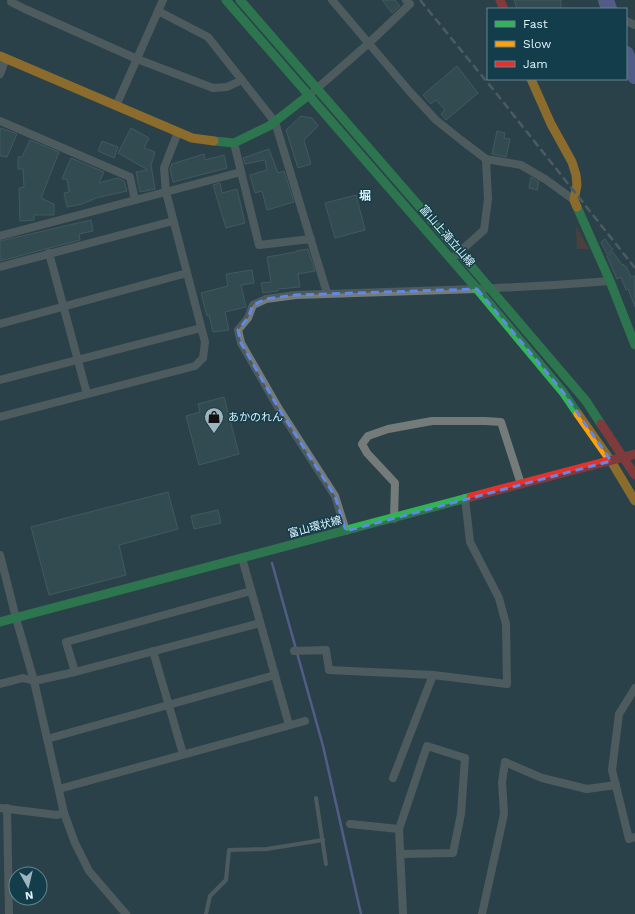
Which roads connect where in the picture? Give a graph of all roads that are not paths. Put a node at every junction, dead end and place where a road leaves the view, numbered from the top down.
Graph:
1 (11, 0) edge
2 (163, 0) edge
3 (226, 0) edge
4 (240, 0) edge
5 (332, 0) edge
6 (406, 0) edge
7 (158, 11) junction
8 (369, 43) junction
9 (3, 57) edge
10 (137, 59) junction
11 (0, 74) edge
12 (242, 80) junction
13 (531, 80) edge
14 (317, 88) junction
15 (309, 95) junction
16 (116, 106) junction
17 (0, 121) edge
18 (275, 122) junction
19 (178, 132) junction
20 (234, 143) junction
21 (486, 159) junction
22 (242, 172) junction
23 (166, 192) junction
24 (135, 200) junction
25 (574, 200) junction
26 (173, 221) junction
27 (0, 236) edge
28 (311, 239) junction
29 (459, 252) junction
30 (49, 254) junction
31 (451, 259) junction
32 (0, 266) edge
33 (187, 273) junction
34 (610, 281) junction
35 (489, 288) junction
36 (477, 289) junction
37 (327, 293) junction
38 (63, 306) junction
39 (0, 324) edge
40 (201, 328) junction
41 (634, 342) edge
42 (77, 360) junction
43 (0, 380) edge
44 (87, 394) junction
45 (0, 417) edge
46 (635, 454) edge
47 (624, 457) junction
48 (611, 461) junction
49 (635, 475) edge
50 (520, 484) junction
51 (465, 498) junction
52 (635, 501) edge
53 (394, 519) junction
54 (346, 531) junction
55 (0, 555) edge
56 (242, 558) junction
57 (251, 591) junction
58 (16, 618) junction
59 (0, 622) edge
60 (260, 623) junction
61 (153, 651) junction
62 (294, 652) dead end
63 (75, 672) junction
64 (275, 675) junction
65 (432, 675) junction
66 (34, 681) junction
67 (0, 684) edge
68 (635, 688) edge
69 (168, 705) junction
70 (305, 721) dead end
71 (289, 725) junction
72 (47, 739) junction
73 (183, 754) junction
74 (393, 778) dead end
75 (616, 785) junction
76 (59, 788) junction
77 (316, 798) dead end
78 (3, 808) edge
79 (64, 813) junction
80 (350, 824) dead end
81 (399, 829) junction
82 (635, 837) edge
83 (322, 840) junction
84 (400, 854) junction
85 (326, 864) dead end
86 (9, 914) edge
87 (126, 914) edge
88 (206, 914) edge
89 (403, 914) edge
90 (482, 914) edge

1 - 10 street
2 - 7 street
3 - 15 main road, 富山上滝立山線
4 - 14 main road, 富山上滝立山線
5 - 8 street
6 - 8 street
7 - 10 street
7 - 12 street
8 - 14 street
8 - 21 street
9 - 11 street
9 - 16 main road
10 - 12 street
10 - 16 street
12 - 18 street
13 - 25 main road
14 - 15 street
14 - 29 main road, 富山上滝立山線
15 - 18 main road
15 - 31 main road, 富山上滝立山線
16 - 19 main road
17 - 24 street
18 - 20 main road
18 - 28 street
19 - 20 main road
19 - 23 street
20 - 22 street
21 - 25 street
21 - 29 street
22 - 23 street
22 - 28 street
23 - 24 street
23 - 26 street
24 - 27 street
25 - 34 main road
26 - 30 street
26 - 33 street
28 - 37 street
29 - 31 street
29 - 35 main road, 富山上滝立山線
30 - 32 street
30 - 38 street
31 - 36 main road, 富山上滝立山線
33 - 38 street
33 - 40 street
34 - 35 street
34 - 41 main road
35 - 36 street
35 - 47 main road, 富山上滝立山線
36 - 37 street
36 - 48 main road, 富山上滝立山線
37 - 54 street
38 - 39 street
38 - 42 street
40 - 42 street
40 - 44 street
42 - 43 street
42 - 44 street
44 - 45 street
46 - 47 main road, 富山環状線
47 - 48 main road, 富山環状線
47 - 49 main road, 富山上滝立山線
48 - 50 main road, 富山環状線
48 - 52 main road, 富山上滝立山線
50 - 51 main road, 富山環状線
50 - 53 street
51 - 53 main road, 富山環状線
51 - 65 street
53 - 54 main road, 富山環状線
54 - 56 main road, 富山環状線
55 - 58 street
56 - 57 street
56 - 58 main road, 富山環状線
57 - 60 street
57 - 63 street
58 - 59 main road, 富山環状線
58 - 66 street
60 - 61 street
60 - 64 street
61 - 63 street
61 - 69 street
62 - 65 street
63 - 66 street
64 - 69 street
64 - 71 street
65 - 74 street
66 - 67 street
66 - 72 street
68 - 75 street
69 - 72 street
69 - 73 street
70 - 71 street
71 - 73 street
72 - 76 street
73 - 76 street
75 - 82 street
75 - 90 street
76 - 79 street
77 - 83 lane
78 - 79 street
78 - 86 street
79 - 87 street
80 - 81 street
81 - 84 street
81 - 84 street
83 - 85 lane
83 - 88 lane
84 - 89 street

